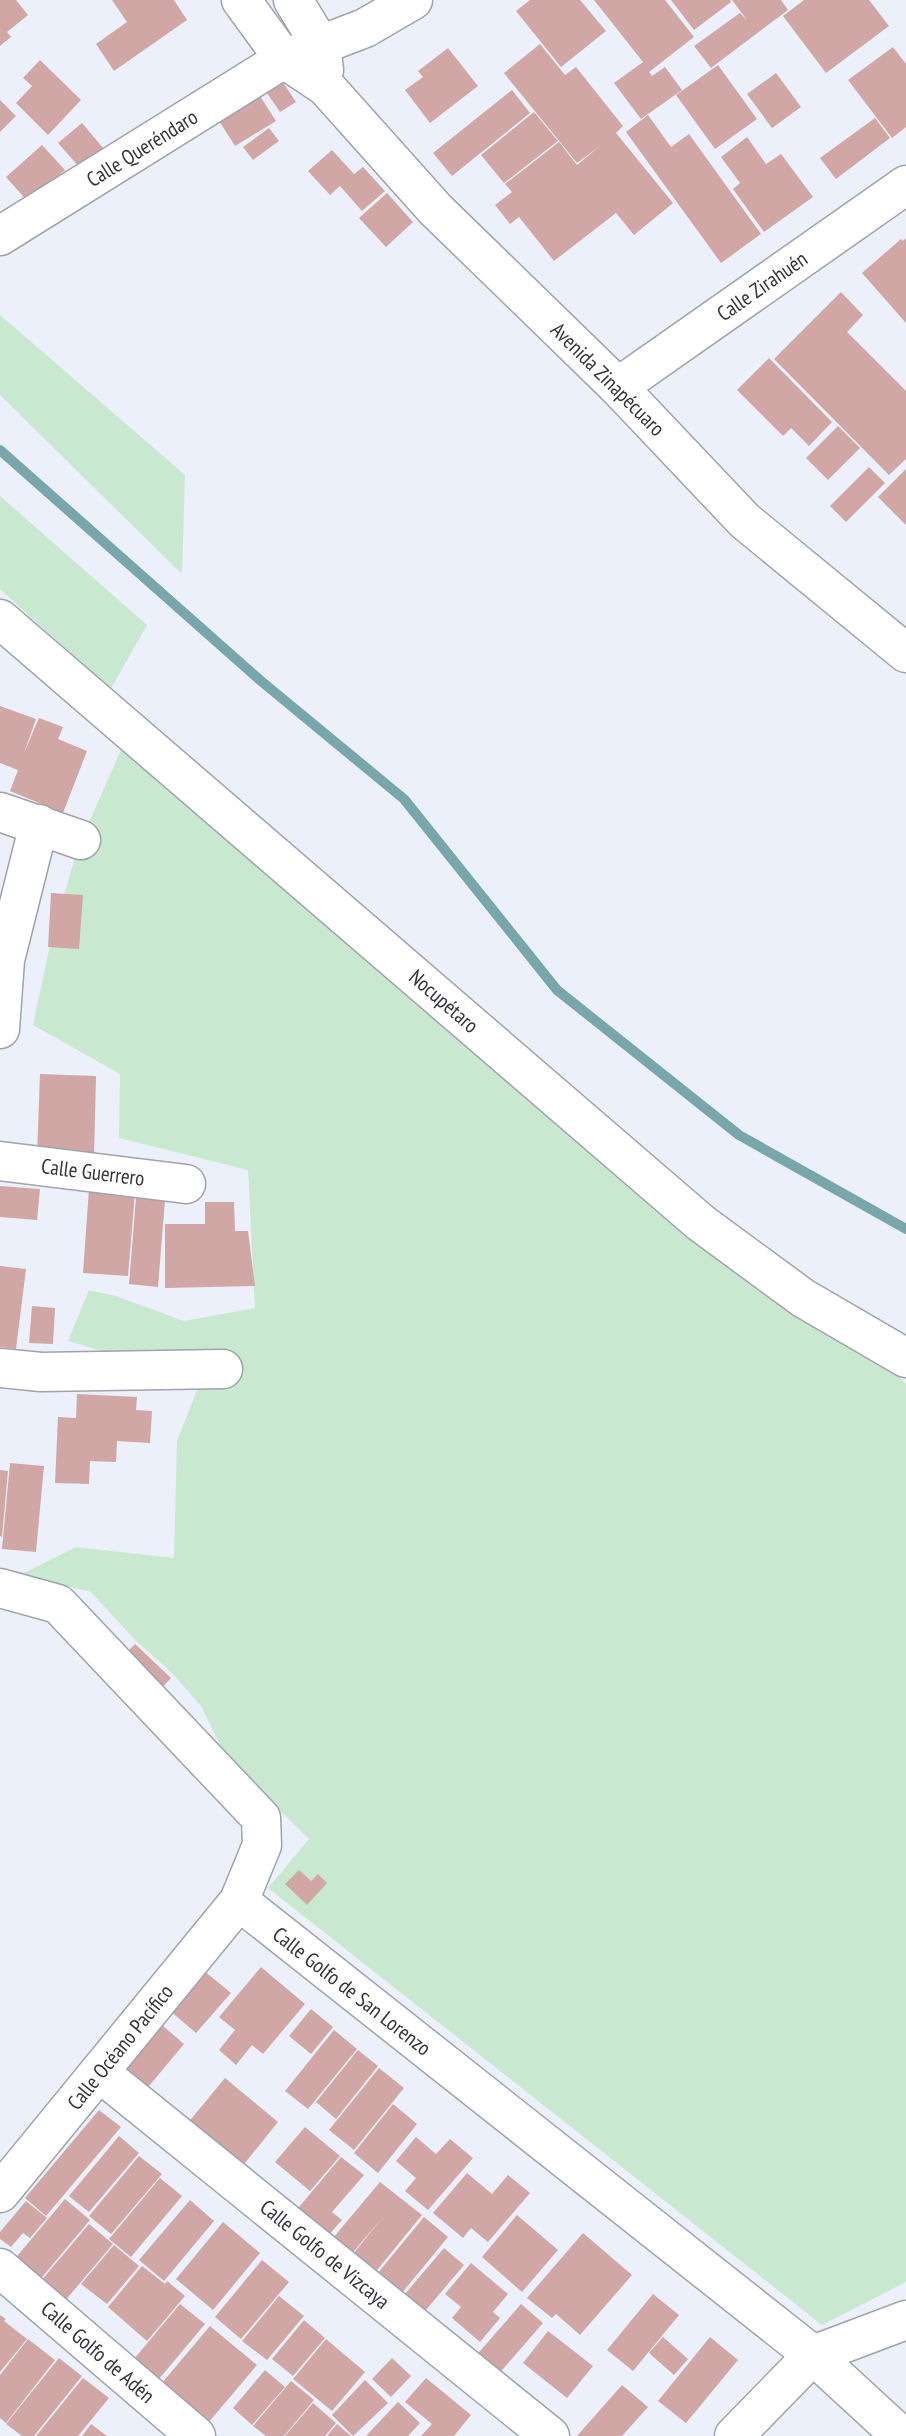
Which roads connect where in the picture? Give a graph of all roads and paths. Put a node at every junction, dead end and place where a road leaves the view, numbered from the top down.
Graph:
1 (241, 0) edge
2 (293, 0) edge
3 (413, 0) edge
4 (321, 46) junction
5 (284, 59) junction
6 (326, 87) junction
7 (906, 185) edge
8 (0, 236) edge
9 (618, 387) junction
10 (0, 619) edge
11 (906, 653) edge
12 (0, 812) edge
13 (38, 824) junction
14 (81, 840) dead end
15 (3, 959) edge
16 (0, 1029) edge
17 (0, 1161) edge
18 (186, 1184) dead end
19 (906, 1358) edge
20 (0, 1368) edge
21 (223, 1369) dead end
22 (0, 1588) edge
23 (239, 1901) junction
24 (99, 2072) junction
25 (0, 2193) edge
26 (0, 2268) edge
27 (906, 2320) edge
28 (813, 2355) junction
29 (196, 2436) edge
30 (550, 2436) edge
31 (734, 2436) edge
32 (901, 2436) edge

1 - 5 street, Avenida Zinapécuaro
2 - 4 street
3 - 4 street
4 - 5 street, Calle Queréndaro
4 - 6 street
5 - 6 street, Avenida Zinapécuaro
5 - 8 street, Calle Queréndaro
6 - 9 street, Avenida Zinapécuaro
7 - 9 street, Calle Zirahuén
9 - 11 street, Avenida Zinapécuaro
10 - 19 street, Nocupétaro
12 - 13 street
13 - 14 street
13 - 15 street
15 - 16 street
17 - 18 street, Calle Guerrero
20 - 21 street
22 - 23 street
23 - 24 street, Calle Océano Pacífico
23 - 28 street, Calle Golfo de San Lorenzo
24 - 25 street, Calle Océano Pacífico
24 - 30 street, Calle Golfo de Vizcaya
26 - 29 street, Calle Golfo de Adén
27 - 28 street
28 - 31 street
28 - 32 street, Calle Golfo de San Lorenzo

